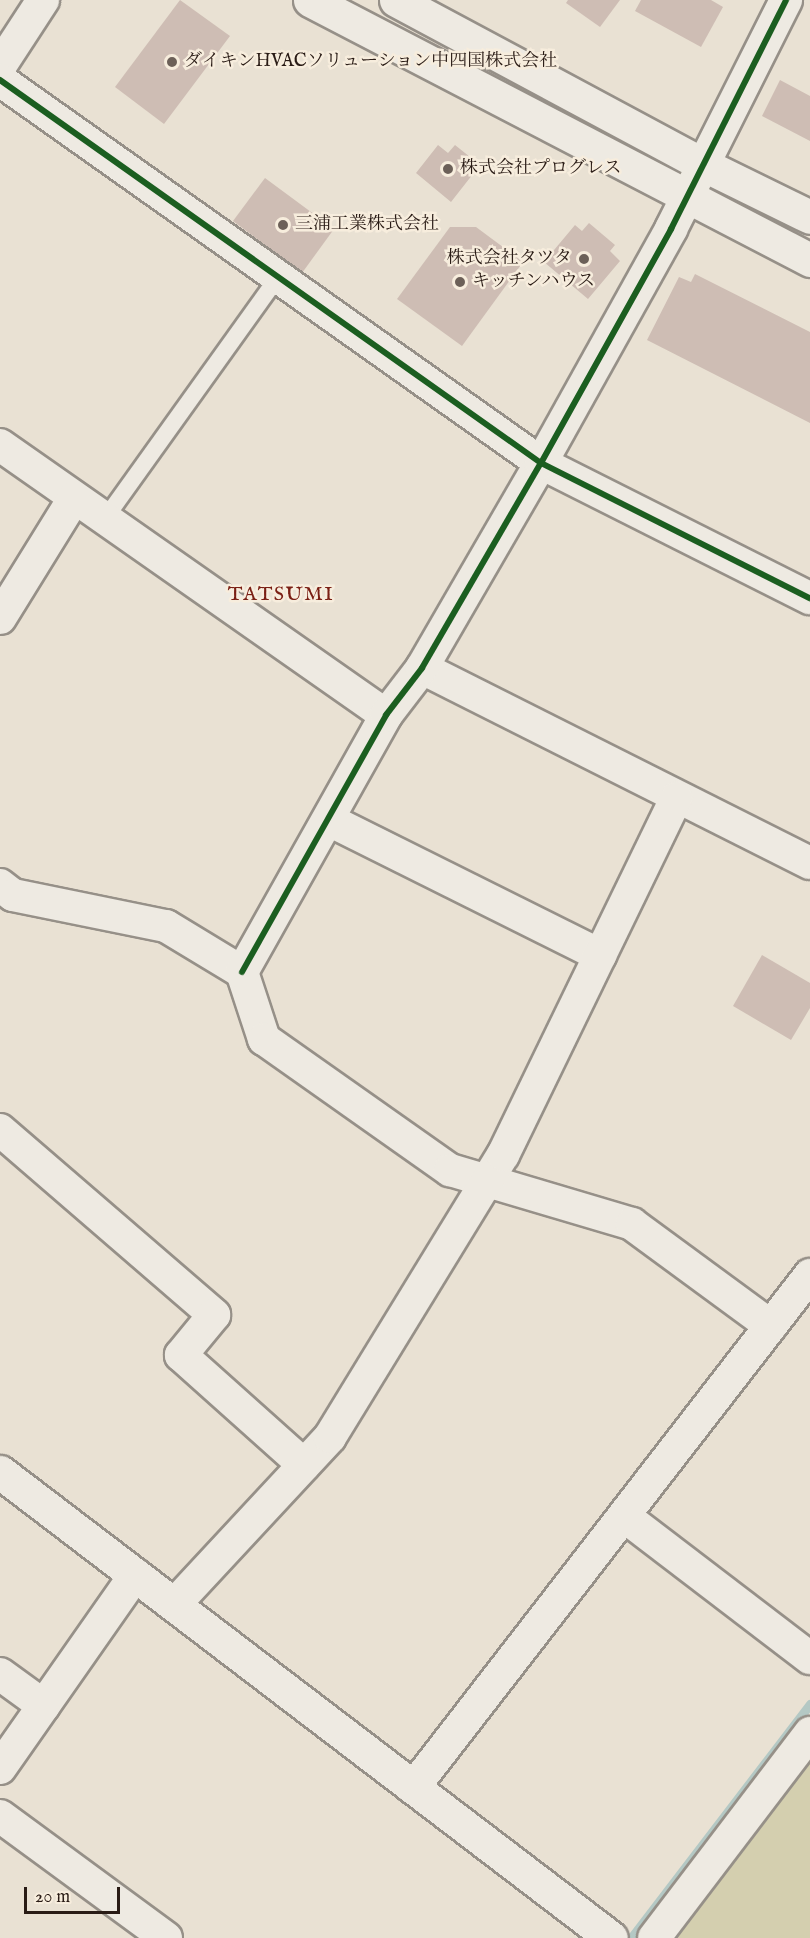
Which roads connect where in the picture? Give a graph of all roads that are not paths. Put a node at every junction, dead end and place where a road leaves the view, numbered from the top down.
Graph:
1 (43, 0) edge
2 (310, 0) edge
3 (396, 0) edge
4 (786, 0) edge
5 (0, 66) edge
6 (0, 80) edge
7 (702, 164) junction
8 (686, 198) junction
9 (810, 217) edge
10 (810, 260) edge
11 (278, 278) junction
12 (0, 445) edge
13 (541, 463) junction
14 (74, 498) junction
15 (104, 519) junction
16 (810, 598) edge
17 (0, 618) edge
18 (422, 668) junction
19 (386, 715) junction
20 (676, 798) junction
21 (329, 820) junction
22 (810, 863) edge
23 (4, 899) edge
24 (600, 955) junction
25 (242, 972) junction
26 (0, 1130) edge
27 (486, 1182) junction
28 (804, 1294) edge
29 (771, 1326) junction
30 (304, 1464) junction
31 (0, 1472) edge
32 (624, 1516) junction
33 (135, 1575) junction
34 (174, 1605) junction
35 (810, 1658) edge
36 (0, 1674) edge
37 (44, 1706) junction
38 (810, 1733) edge
39 (0, 1768) edge
40 (413, 1788) junction
41 (0, 1816) edge
42 (606, 1936) edge
43 (166, 1938) edge
44 (654, 1938) edge

1 - 5 street
2 - 8 street
3 - 7 street
4 - 7 street
6 - 11 street
7 - 8 street
7 - 9 street
8 - 10 street
8 - 13 street
11 - 13 street
11 - 15 lane
12 - 14 street
13 - 16 street
13 - 18 street
14 - 15 street
14 - 17 street
15 - 19 street
18 - 19 street
18 - 20 street
19 - 21 street
20 - 22 street
20 - 24 street
21 - 24 street
21 - 25 street
23 - 25 street
24 - 27 street
25 - 27 street
26 - 30 street
27 - 29 street
27 - 30 street
28 - 29 street
29 - 32 street
30 - 34 street
31 - 33 street
32 - 35 street
32 - 40 street
33 - 34 street
33 - 37 street
34 - 40 street
36 - 37 street
37 - 39 street
38 - 44 street
40 - 42 street
41 - 43 street

